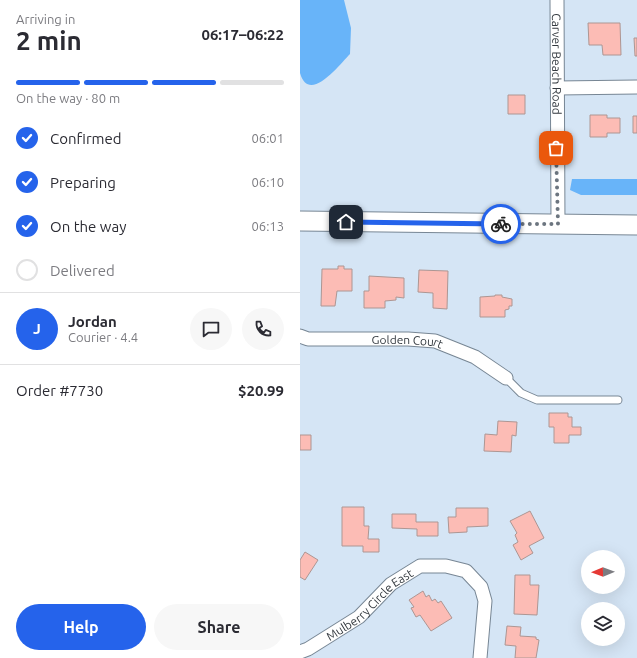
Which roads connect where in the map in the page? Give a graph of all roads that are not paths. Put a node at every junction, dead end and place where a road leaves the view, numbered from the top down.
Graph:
1 (556, 0) edge
2 (637, 87) edge
3 (556, 88) junction
4 (300, 221) edge
5 (558, 224) junction
6 (637, 225) edge
7 (300, 336) edge
8 (506, 378) joint
9 (618, 400) dead end
10 (300, 652) edge
11 (480, 658) edge

1 - 3 street, Carver Beach Road
2 - 3 street
3 - 5 street, Carver Beach Road
4 - 5 main road
5 - 6 main road
7 - 8 street, Golden Court
8 - 9 lane
10 - 11 street, Mulberry Circle East

